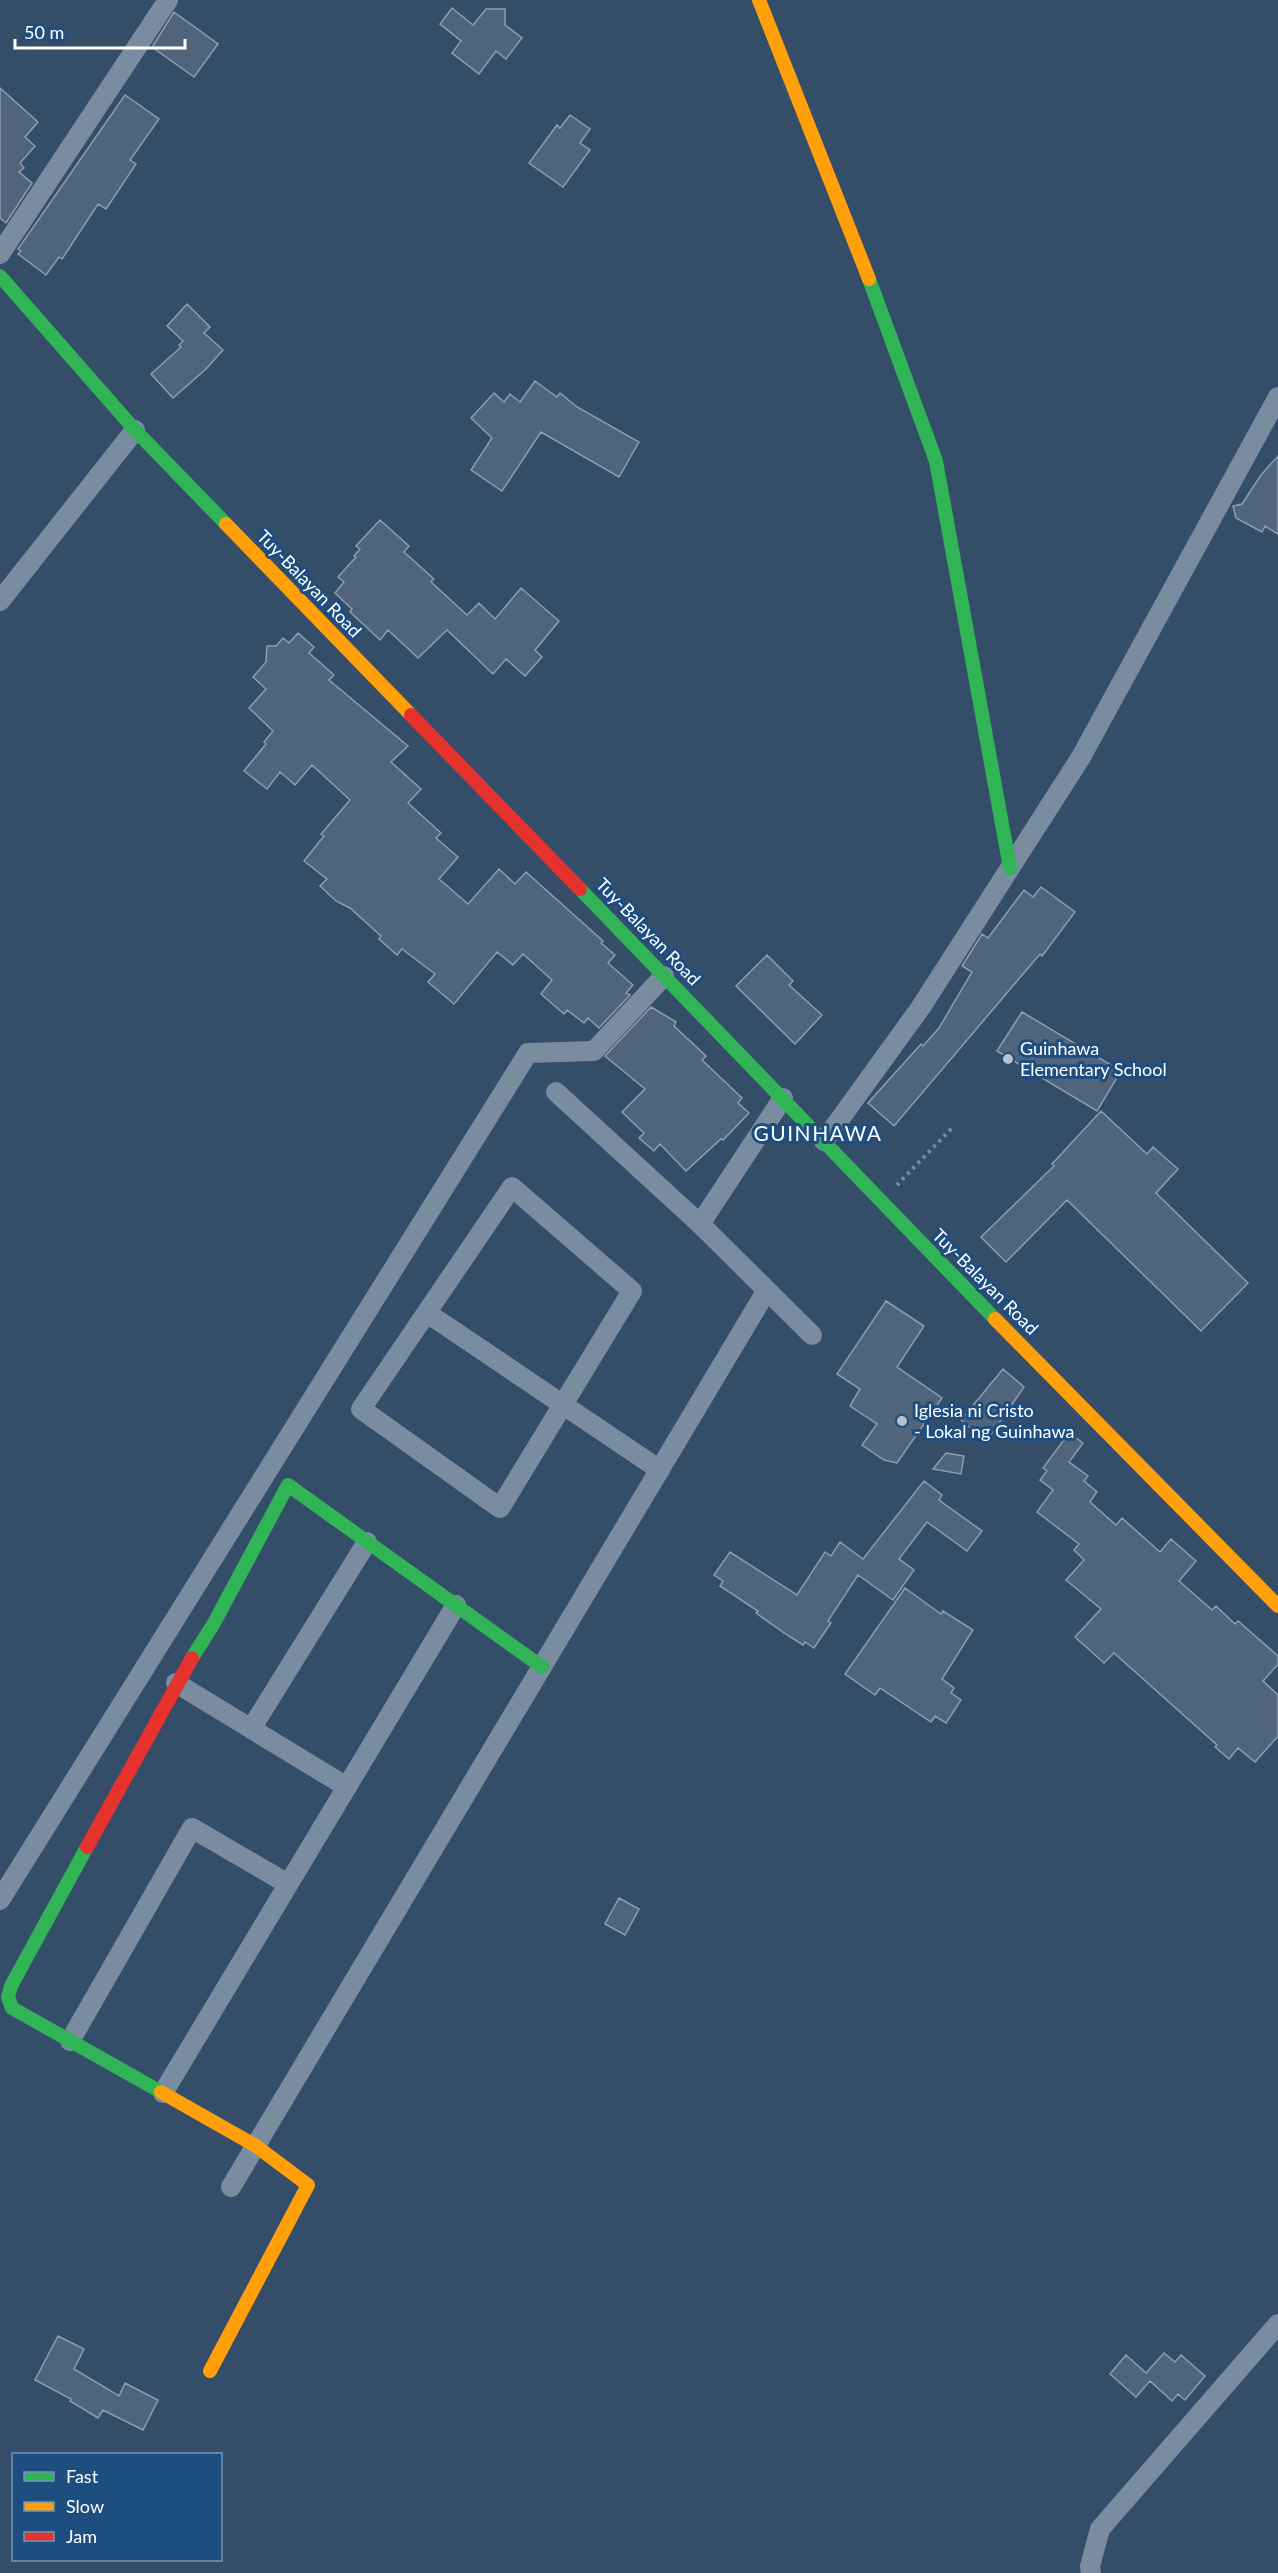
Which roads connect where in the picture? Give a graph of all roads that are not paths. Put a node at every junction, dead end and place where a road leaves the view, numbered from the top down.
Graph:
1 (168, 0) edge
2 (759, 0) edge
3 (0, 254) edge
4 (0, 276) edge
5 (1278, 397) edge
6 (135, 430) junction
7 (0, 601) edge
8 (1010, 868) junction
9 (664, 976) junction
10 (556, 1092) dead end
11 (783, 1098) junction
12 (824, 1141) junction
13 (700, 1224) junction
14 (767, 1290) junction
15 (427, 1313) junction
16 (812, 1335) dead end
17 (563, 1405) junction
18 (660, 1470) junction
19 (367, 1542) junction
20 (456, 1605) junction
21 (1278, 1606) edge
22 (542, 1667) junction
23 (176, 1683) junction
24 (251, 1729) junction
25 (347, 1787) junction
26 (288, 1884) junction
27 (0, 1900) edge
28 (70, 2041) junction
29 (162, 2093) junction
30 (256, 2146) junction
31 (231, 2187) dead end
32 (1278, 2324) edge
33 (210, 2372) dead end
34 (1091, 2573) edge

1 - 3 street
2 - 8 street
4 - 6 street, Tuy-Balayan Road
5 - 8 street
6 - 7 street
6 - 9 street, Tuy-Balayan Road
8 - 12 street
9 - 11 street, Tuy-Balayan Road
9 - 27 street
10 - 13 street
11 - 12 street, Tuy-Balayan Road
11 - 13 street
12 - 21 street, Tuy-Balayan Road
13 - 14 street
14 - 16 street
14 - 18 street
15 - 17 street
15 - 17 street
15 - 17 street
17 - 18 street
18 - 22 street
19 - 20 street
19 - 23 street
19 - 24 street
20 - 22 street
20 - 25 street
22 - 30 street
23 - 24 street
23 - 28 street
24 - 25 street
25 - 26 street
26 - 28 street
26 - 29 street
28 - 29 street
29 - 30 street
30 - 31 street
30 - 33 street
32 - 34 street

